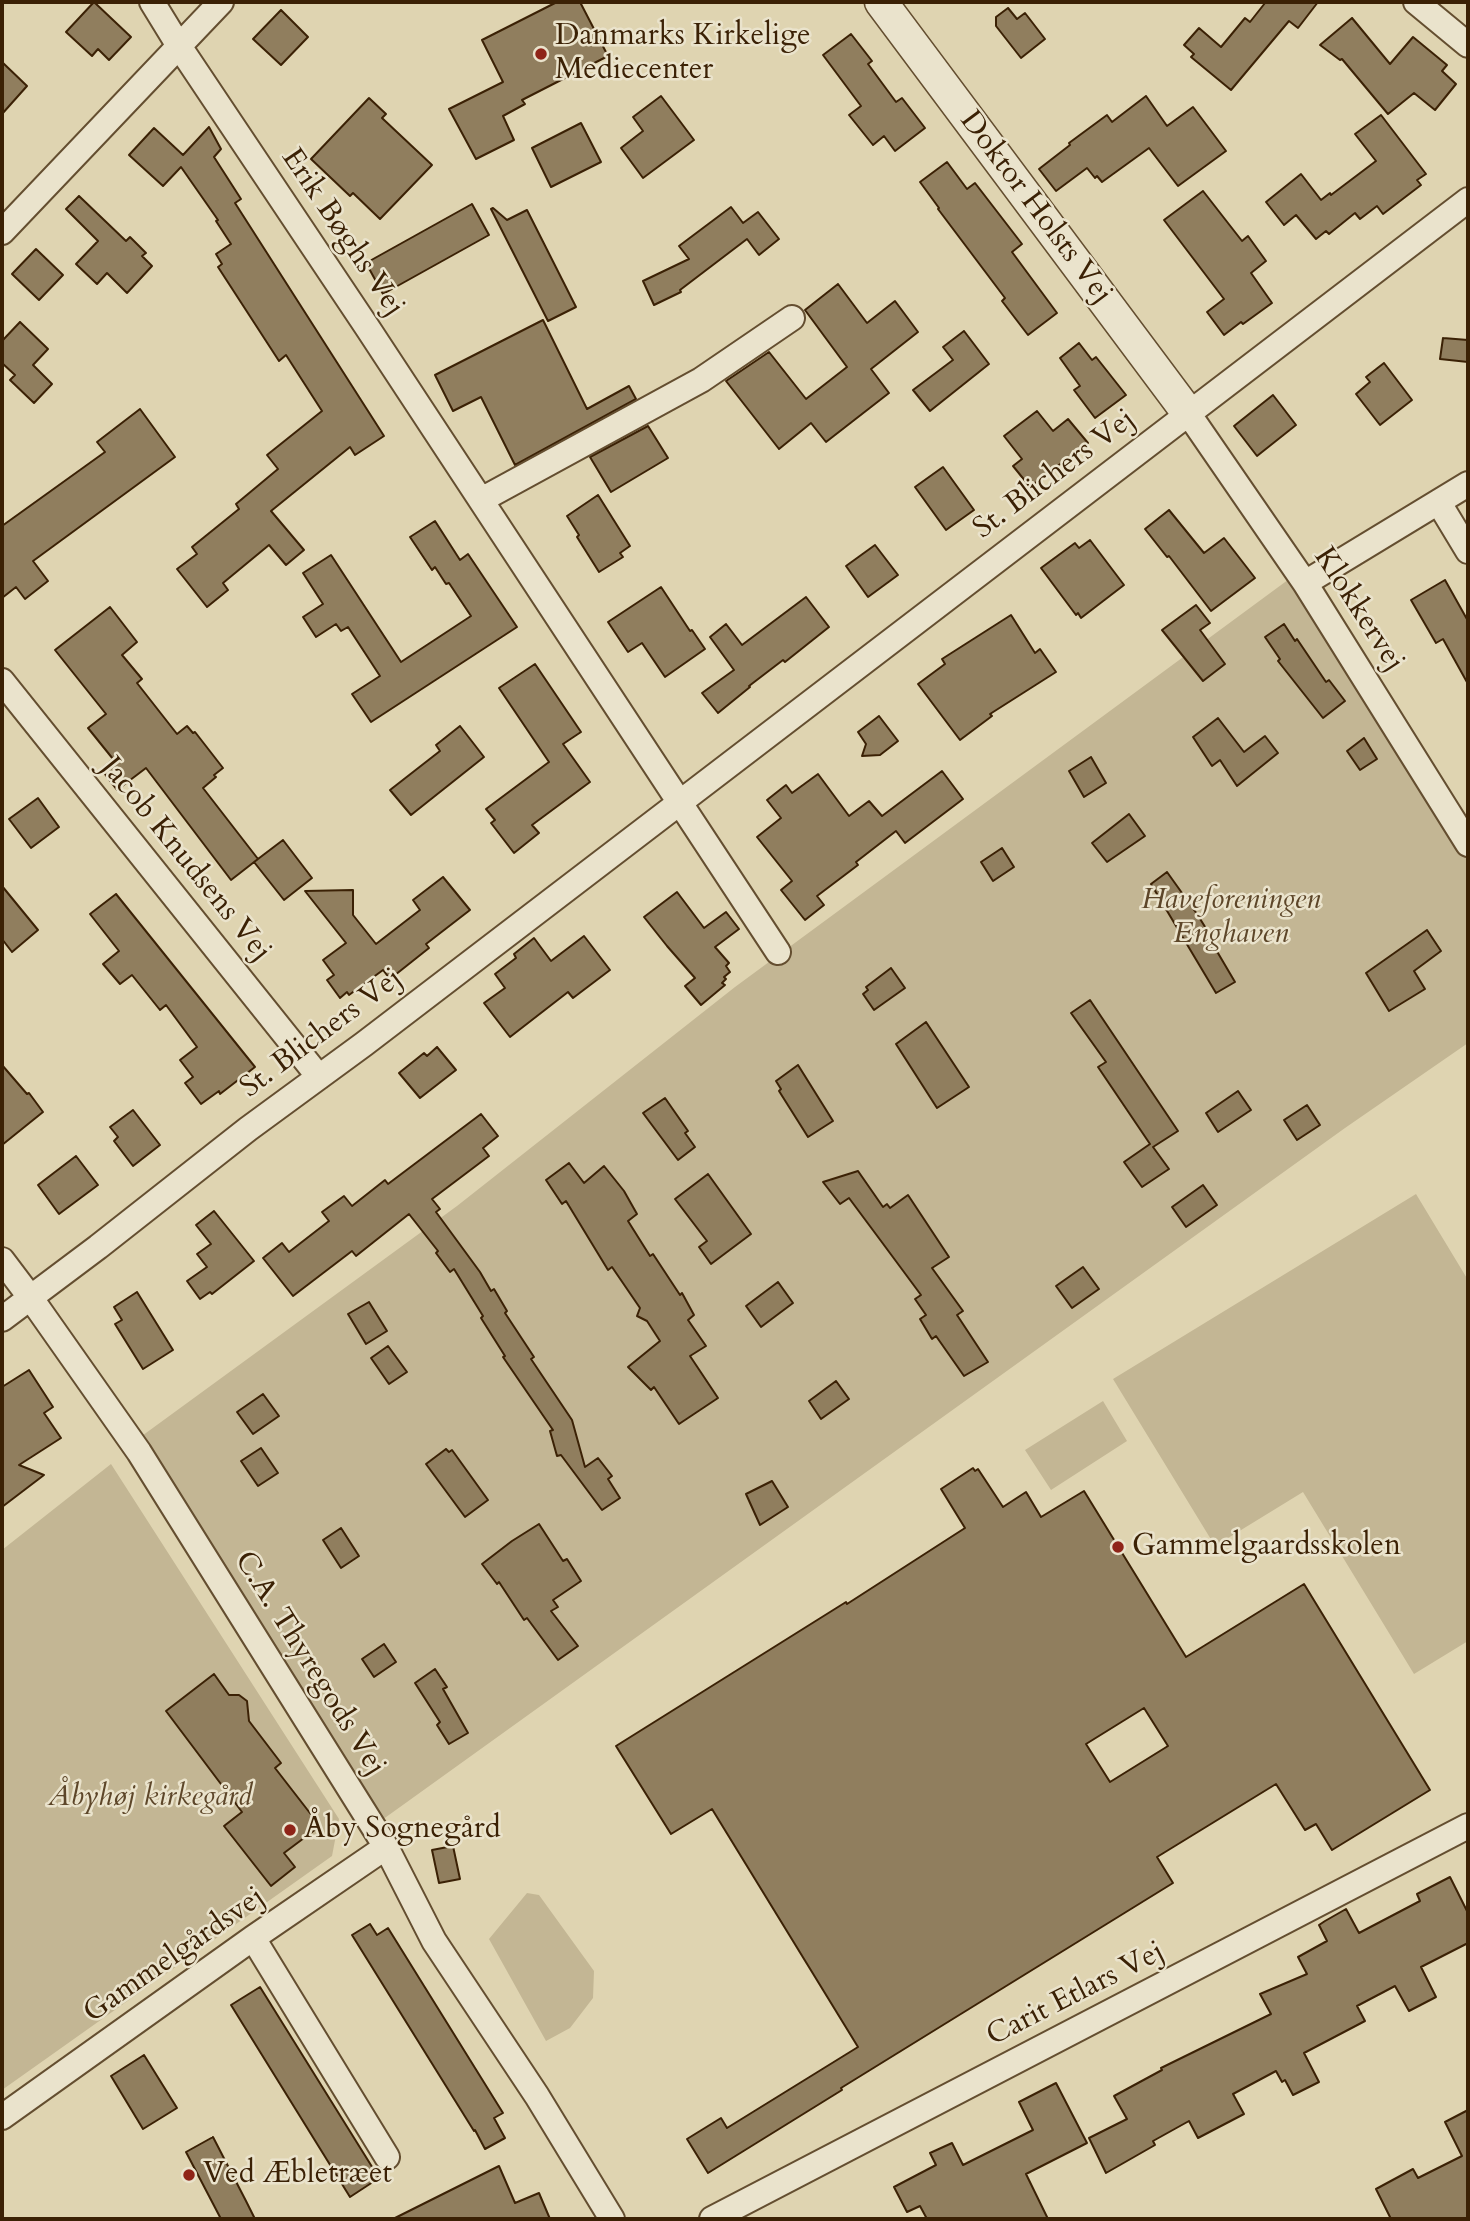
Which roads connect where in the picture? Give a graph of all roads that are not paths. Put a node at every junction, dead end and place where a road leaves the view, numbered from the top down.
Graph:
1 (152, 2) edge
2 (221, 2) edge
3 (881, 2) edge
4 (1416, 2) edge
5 (1468, 45) edge
6 (179, 46) junction
7 (1468, 200) edge
8 (2, 232) edge
9 (792, 318) dead end
10 (1188, 413) junction
11 (1468, 485) edge
12 (481, 500) junction
13 (1439, 503) junction
14 (1468, 551) edge
15 (1305, 583) junction
16 (2, 681) edge
17 (680, 801) junction
18 (1468, 844) edge
19 (778, 951) dead end
20 (320, 1077) junction
21 (2, 1260) edge
22 (30, 1297) junction
23 (2, 1318) edge
24 (1468, 1826) edge
25 (386, 1847) junction
26 (253, 1938) junction
27 (2, 2117) edge
28 (387, 2157) dead end
29 (612, 2219) edge
30 (712, 2219) edge

1 - 6 street, Erik Bøghs Vej
2 - 6 street
3 - 10 street, Doktor Holsts Vej
4 - 5 street
6 - 8 street
6 - 12 street, Erik Bøghs Vej
7 - 10 street, St. Blichers Vej
9 - 12 street
10 - 15 street, Klokkervej
10 - 17 street, St. Blichers Vej
11 - 13 street
12 - 17 street, Erik Bøghs Vej
13 - 14 street
13 - 15 street
15 - 18 street, Klokkervej
16 - 20 street, Jacob Knudsens Vej
17 - 19 street
17 - 20 street, St. Blichers Vej
20 - 22 street, St. Blichers Vej
21 - 22 street, C.A. Thyregods Vej
22 - 23 street, St. Blichers Vej
22 - 25 street, C.A. Thyregods Vej
24 - 30 street, Carit Etlars Vej
25 - 26 street, Gammelgårdsvej
25 - 29 street, C.A. Thyregods Vej
26 - 27 street, Gammelgårdsvej
26 - 28 street

